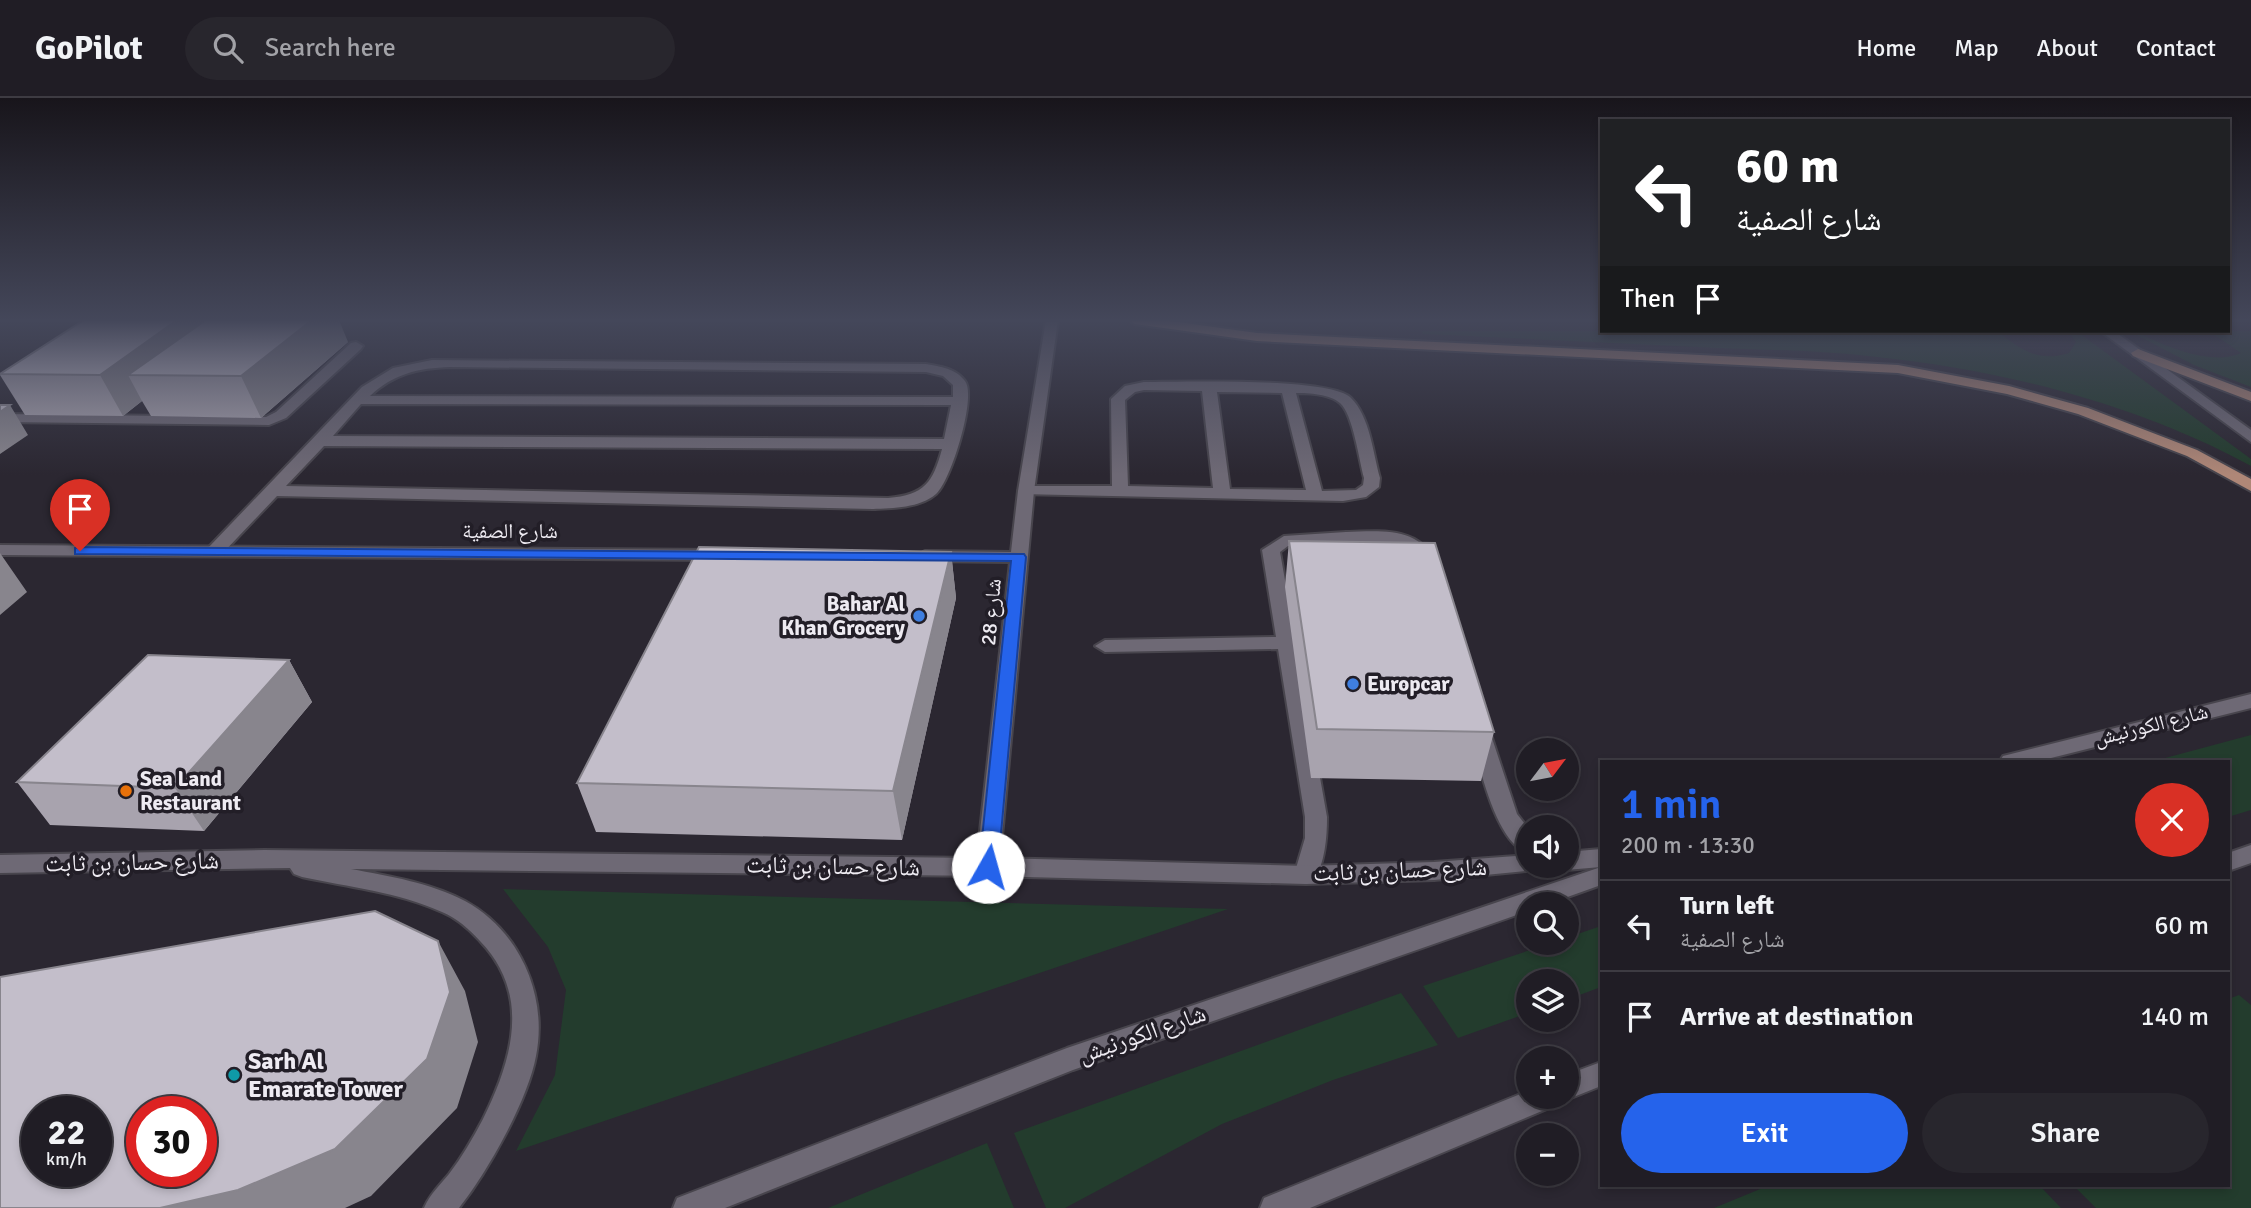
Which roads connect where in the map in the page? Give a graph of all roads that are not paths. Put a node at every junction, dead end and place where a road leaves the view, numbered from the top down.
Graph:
1 (328, 372) edge
2 (395, 372) edge
3 (944, 372) edge
4 (1044, 372) edge
5 (1913, 372) edge
6 (2163, 372) edge
7 (2186, 372) edge
8 (1209, 387) junction
9 (1288, 388) junction
10 (2251, 397) edge
11 (359, 400) junction
12 (959, 401) junction
13 (39, 402) edge
14 (153, 403) edge
15 (0, 418) edge
16 (16, 418) junction
17 (131, 419) junction
18 (2251, 437) edge
19 (320, 441) junction
20 (950, 444) junction
21 (2251, 486) edge
22 (273, 491) junction
23 (1026, 491) junction
24 (1120, 491) junction
25 (1222, 492) junction
26 (1315, 495) junction
27 (0, 551) edge
28 (214, 552) junction
29 (741, 555) edge
30 (908, 556) edge
31 (1019, 557) junction
32 (1432, 583) edge
33 (1286, 643) junction
34 (1105, 646) dead end
35 (2251, 701) edge
36 (1474, 713) edge
37 (2015, 760) edge
38 (1516, 829) edge
39 (2251, 854) edge
40 (264, 859) junction
41 (1600, 859) edge
42 (1579, 860) edge
43 (2230, 861) edge
44 (0, 864) edge
45 (1516, 865) edge
46 (988, 867) junction
47 (1306, 875) junction
48 (1600, 877) edge
49 (1600, 1074) edge
50 (1579, 1083) edge
51 (1516, 1109) edge
52 (439, 1208) edge
53 (688, 1208) edge
54 (1275, 1208) edge

1 - 17 street
2 - 11 street
3 - 12 street
4 - 23 street, شارع 28
5 - 21 main road
6 - 18 main road
7 - 10 main road
8 - 9 street
8 - 24 street
8 - 25 street
9 - 26 street
9 - 26 street
11 - 12 street
11 - 19 street
12 - 20 street
13 - 16 main road
14 - 17 street
15 - 16 street
16 - 17 street
19 - 20 street
19 - 22 street
20 - 22 street
22 - 28 street
23 - 24 street
23 - 31 street, شارع 28
24 - 25 street
25 - 26 street
27 - 28 street, شارع الصفية
28 - 29 street, شارع الصفية
30 - 31 street
31 - 46 street, شارع 28
32 - 33 street
33 - 34 street
33 - 47 street
35 - 37 street, شارع الكورنيش
36 - 38 street
39 - 43 street
40 - 44 street, شارع حسان بن ثابت
40 - 46 street, شارع حسان بن ثابت
40 - 52 street, شارع حسان بن ثابت
41 - 42 street
45 - 47 street, شارع حسان بن ثابت
46 - 47 street, شارع حسان بن ثابت
48 - 53 street, شارع الكورنيش
49 - 50 street
51 - 54 street

